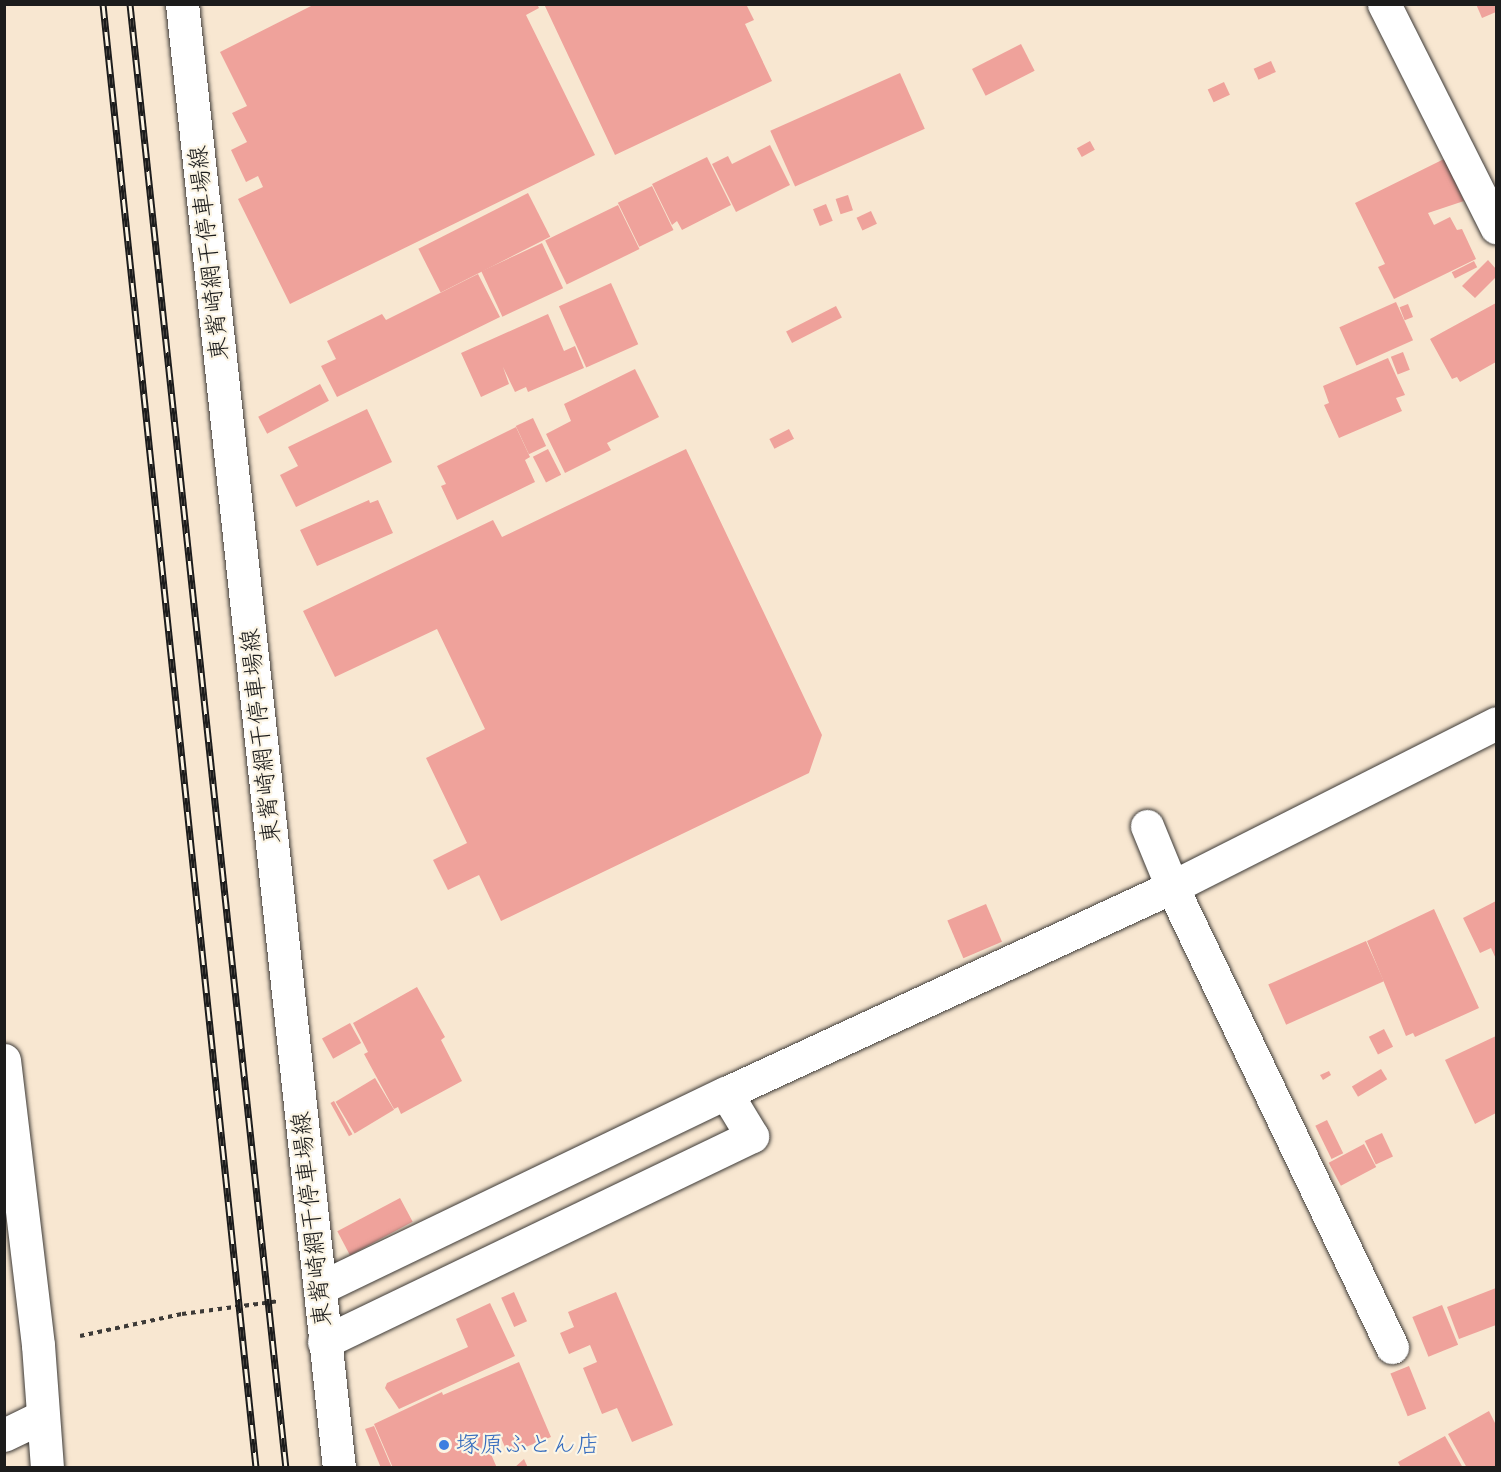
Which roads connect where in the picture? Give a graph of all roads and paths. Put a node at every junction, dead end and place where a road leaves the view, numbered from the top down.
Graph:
1 (182, 4) edge
2 (1384, 4) edge
3 (1497, 227) edge
4 (1497, 723) edge
5 (1147, 826) dead end
6 (1172, 886) junction
7 (4, 1060) edge
8 (726, 1093) junction
9 (320, 1288) junction
10 (324, 1342) junction
11 (38, 1345) junction
12 (1392, 1347) dead end
13 (41, 1417) junction
14 (4, 1435) edge
15 (47, 1467) edge
16 (339, 1467) edge

1 - 9 street, 東觜崎網干停車場線
2 - 3 street
4 - 6 street
5 - 6 street
6 - 8 street
6 - 12 street
7 - 11 street
8 - 9 street
8 - 10 street
9 - 10 street, 東觜崎網干停車場線
9 - 11 path
10 - 16 street, 東觜崎網干停車場線
11 - 13 street
13 - 14 street
13 - 15 street

